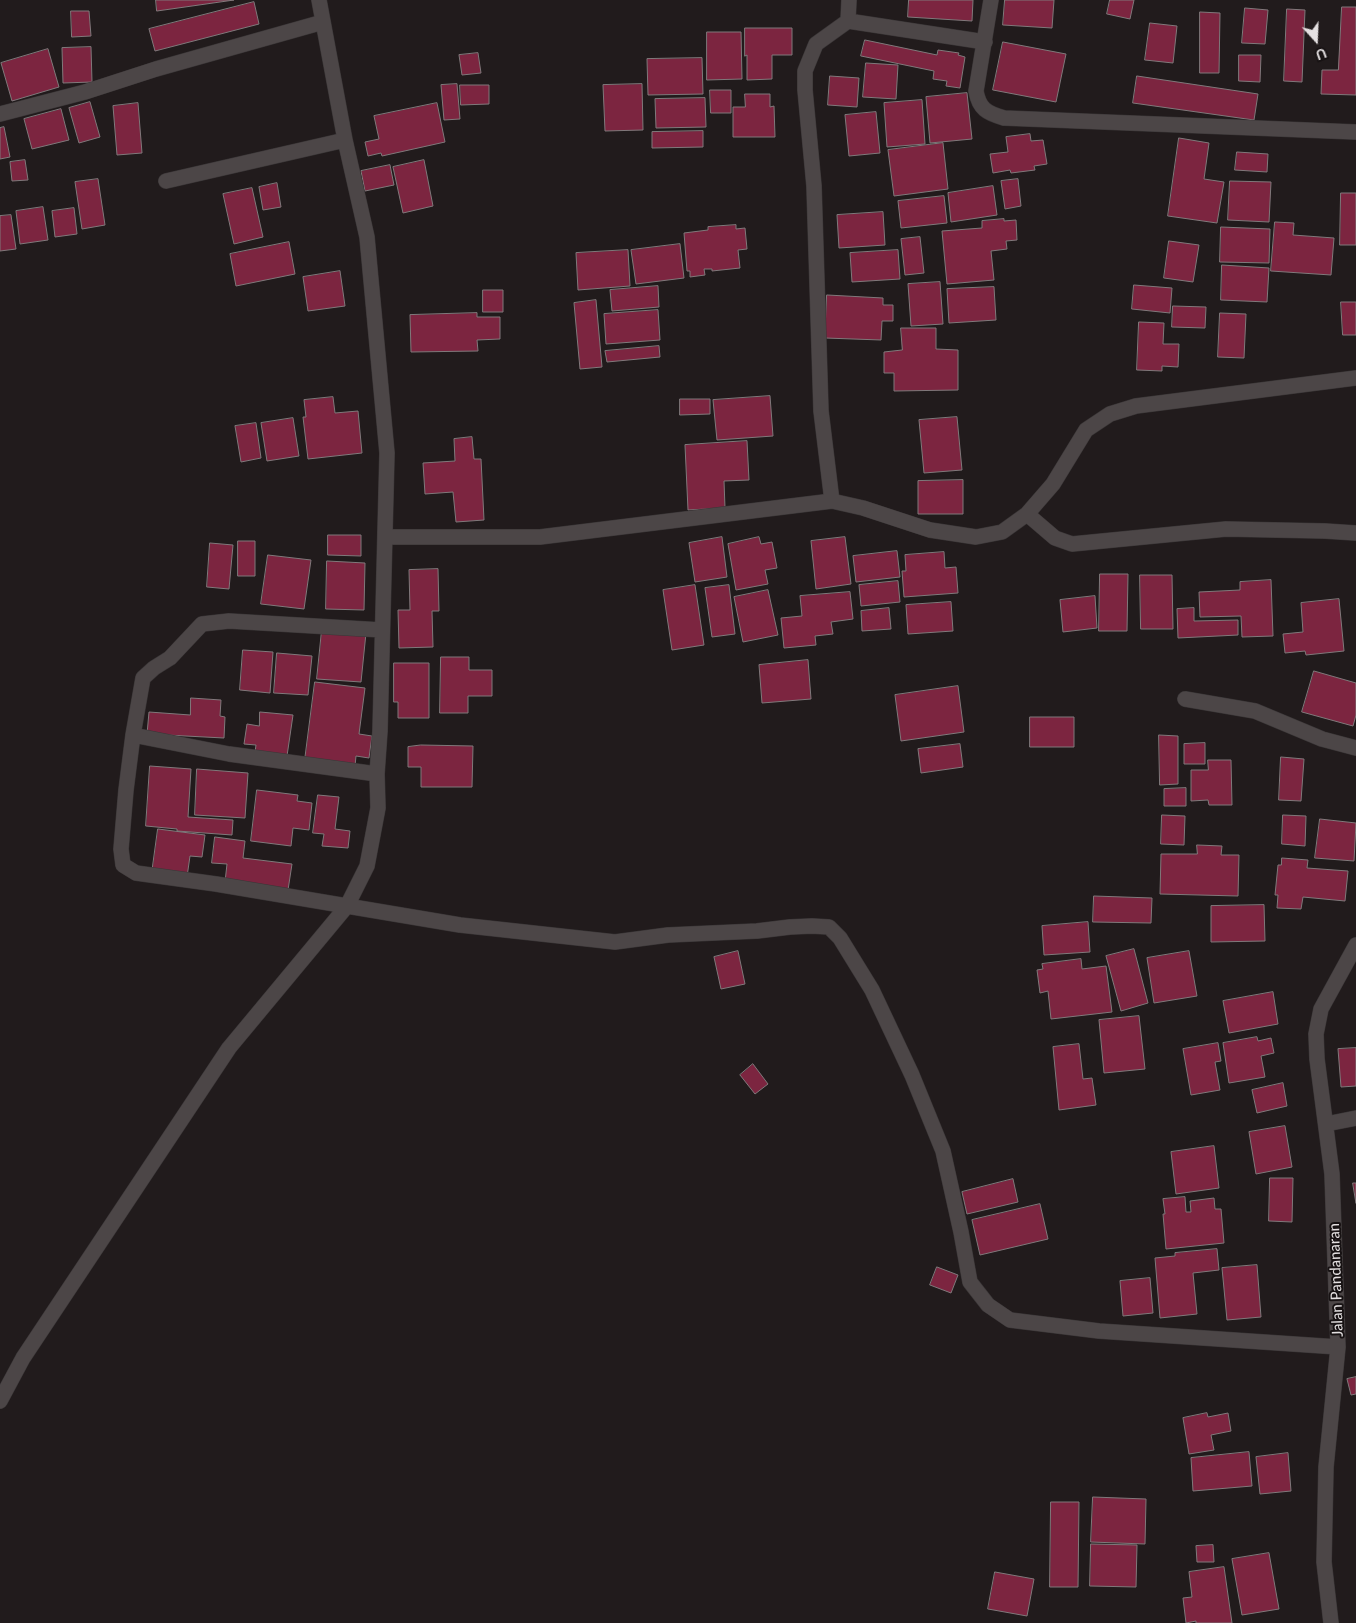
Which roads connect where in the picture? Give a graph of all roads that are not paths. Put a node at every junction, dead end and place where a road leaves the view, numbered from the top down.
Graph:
1 (319, 0) edge
2 (849, 0) edge
3 (991, 0) edge
4 (848, 21) junction
5 (323, 22) junction
6 (985, 42) junction
7 (0, 114) edge
8 (1356, 132) edge
9 (345, 140) junction
10 (166, 181) dead end
11 (1356, 378) edge
12 (832, 501) junction
13 (1027, 514) junction
14 (1356, 533) edge
15 (384, 537) junction
16 (382, 630) junction
17 (1185, 699) dead end
18 (133, 735) junction
19 (1356, 748) edge
20 (377, 774) junction
21 (347, 906) junction
22 (1356, 946) edge
23 (1356, 1118) edge
24 (1326, 1124) junction
25 (1338, 1346) junction
26 (0, 1401) edge
27 (1332, 1623) edge

1 - 5 street
2 - 4 street
3 - 6 street
4 - 6 street
4 - 12 street
5 - 7 street
5 - 9 street
6 - 8 street
9 - 10 street
9 - 15 street
11 - 13 street
12 - 13 street
12 - 15 street
13 - 14 street
15 - 16 street
16 - 18 street
16 - 20 street
17 - 19 street
18 - 20 street
18 - 21 street
20 - 21 street
21 - 25 street
21 - 26 street
22 - 24 street, Jalan Pandanaran
23 - 24 street
24 - 25 street, Jalan Pandanaran
25 - 27 street, Jalan Pandanaran

